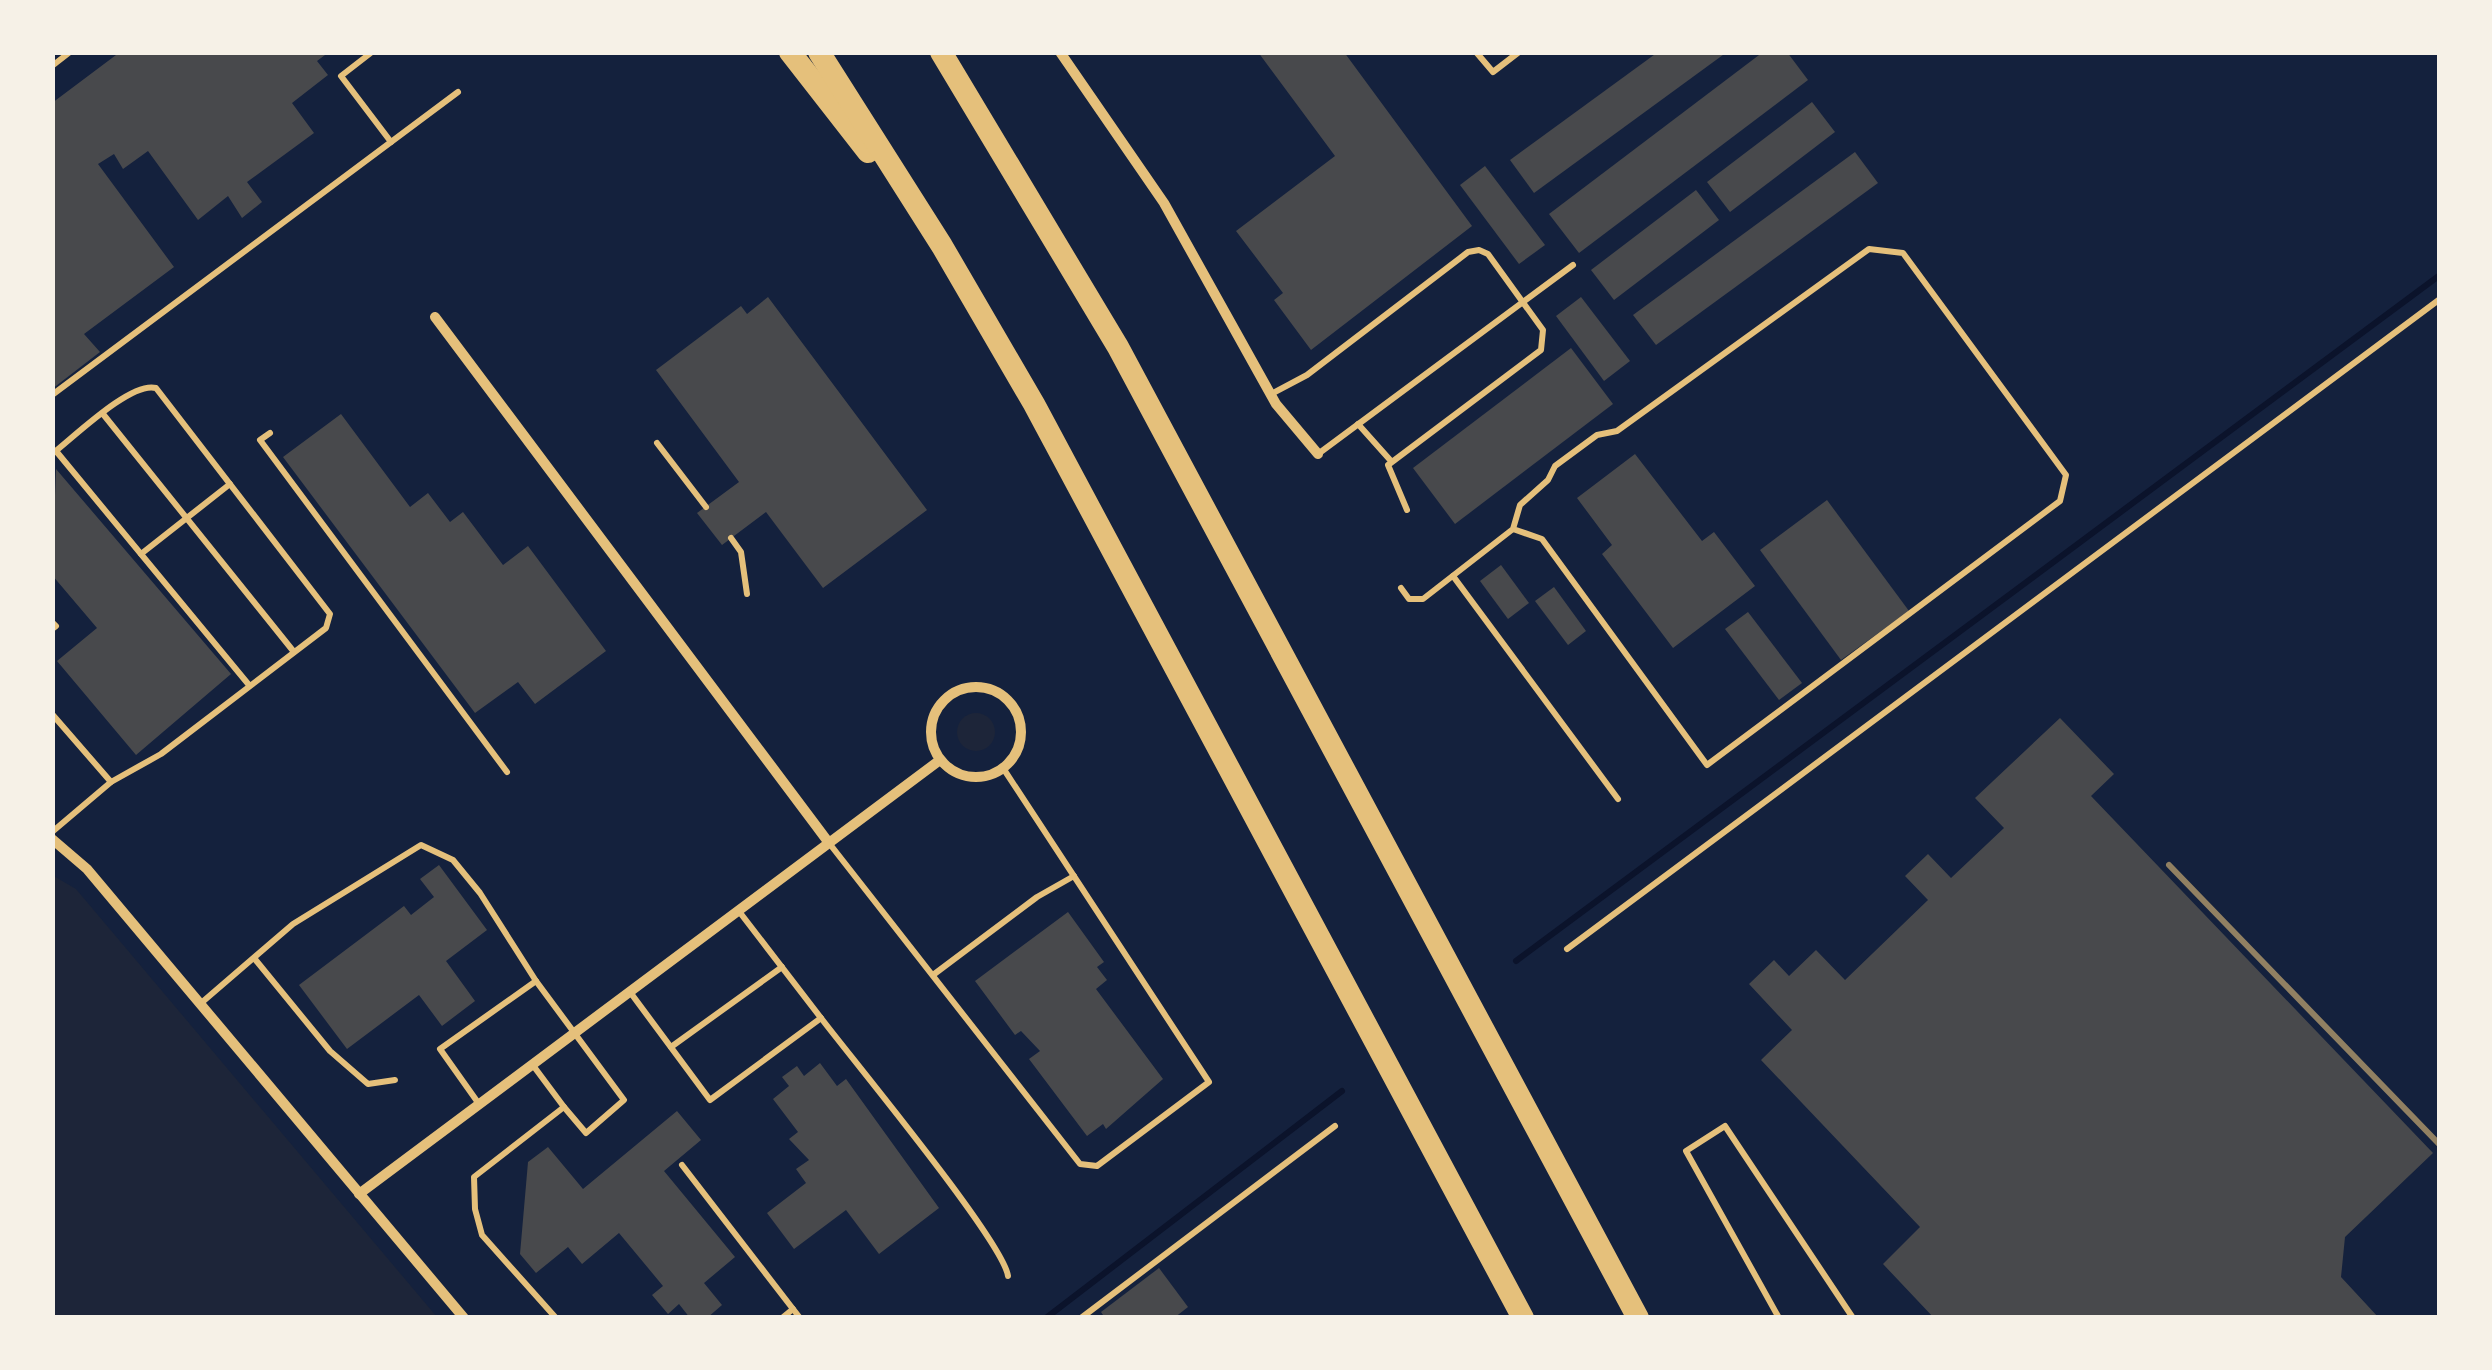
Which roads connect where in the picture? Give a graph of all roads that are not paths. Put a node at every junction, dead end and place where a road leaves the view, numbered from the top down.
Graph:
1 (70, 52) edge
2 (372, 52) edge
3 (790, 52) edge
4 (818, 52) edge
5 (941, 52) edge
6 (1060, 52) edge
7 (1476, 52) edge
8 (1519, 52) edge
9 (52, 66) edge
10 (458, 92) dead end
11 (391, 142) junction
12 (942, 246) junction
13 (1573, 264) dead end
14 (2440, 299) edge
15 (1522, 302) junction
16 (435, 317) dead end
17 (1271, 394) junction
18 (52, 396) edge
19 (103, 414) junction
20 (1358, 424) junction
21 (270, 433) dead end
22 (657, 443) dead end
23 (54, 453) edge
24 (1318, 454) joint
25 (1391, 461) junction
26 (230, 483) junction
27 (706, 507) dead end
28 (1406, 510) dead end
29 (186, 518) junction
30 (1513, 529) junction
31 (730, 538) dead end
32 (141, 554) junction
33 (1454, 576) junction
34 (1400, 588) dead end
35 (747, 594) dead end
36 (52, 622) edge
37 (52, 630) edge
38 (294, 652) junction
39 (249, 685) junction
40 (52, 714) edge
41 (940, 760) junction
42 (1004, 768) junction
43 (507, 772) dead end
44 (111, 782) junction
45 (1618, 799) dead end
46 (52, 836) edge
47 (828, 843) junction
48 (1074, 876) junction
49 (738, 910) junction
50 (1567, 950) dead end
51 (254, 958) junction
52 (782, 967) junction
53 (932, 975) junction
54 (536, 980) junction
55 (630, 992) junction
56 (200, 1004) junction
57 (821, 1018) junction
58 (576, 1032) junction
59 (672, 1047) junction
60 (532, 1064) junction
61 (396, 1080) dead end
62 (479, 1104) junction
63 (564, 1107) junction
64 (1334, 1126) dead end
65 (682, 1165) dead end
66 (360, 1194) junction
67 (1008, 1276) dead end
68 (794, 1309) junction
69 (464, 1318) edge
70 (556, 1318) edge
71 (782, 1318) edge
72 (800, 1318) edge
73 (1080, 1318) edge
74 (1523, 1318) edge
75 (1638, 1318) edge
76 (1779, 1318) edge
77 (1854, 1318) edge

1 - 9 lane
2 - 11 lane
3 - 12 highway
4 - 12 highway
5 - 75 highway
6 - 17 street
7 - 8 lane
10 - 11 lane
11 - 18 lane
12 - 74 highway
13 - 15 lane
14 - 50 lane
15 - 17 lane
15 - 20 lane
15 - 25 lane
16 - 47 street
17 - 24 street
19 - 23 lane
19 - 26 lane
19 - 29 lane
20 - 24 lane
20 - 25 lane
21 - 43 lane
22 - 27 lane
23 - 32 lane
25 - 28 lane
26 - 29 lane
26 - 38 lane
29 - 32 lane
29 - 38 lane
30 - 30 lane
30 - 33 lane
31 - 35 lane
32 - 39 lane
33 - 34 lane
33 - 45 lane
36 - 37 lane
38 - 39 lane
39 - 44 lane
40 - 44 lane
41 - 42 street
41 - 42 street
41 - 47 street
42 - 48 lane
44 - 46 lane
46 - 56 street
47 - 49 street
47 - 53 lane
48 - 53 lane
48 - 53 lane
49 - 52 lane
49 - 55 street
51 - 54 lane
51 - 56 lane
51 - 61 lane
52 - 57 lane
52 - 59 lane
54 - 58 lane
54 - 62 lane
55 - 58 street
55 - 59 lane
56 - 66 street
57 - 59 lane
57 - 67 lane
58 - 60 street
58 - 63 lane
60 - 62 street
60 - 63 lane
62 - 66 street
63 - 70 lane
64 - 73 lane
65 - 68 lane
66 - 69 street
68 - 71 lane
68 - 72 lane
76 - 77 lane

